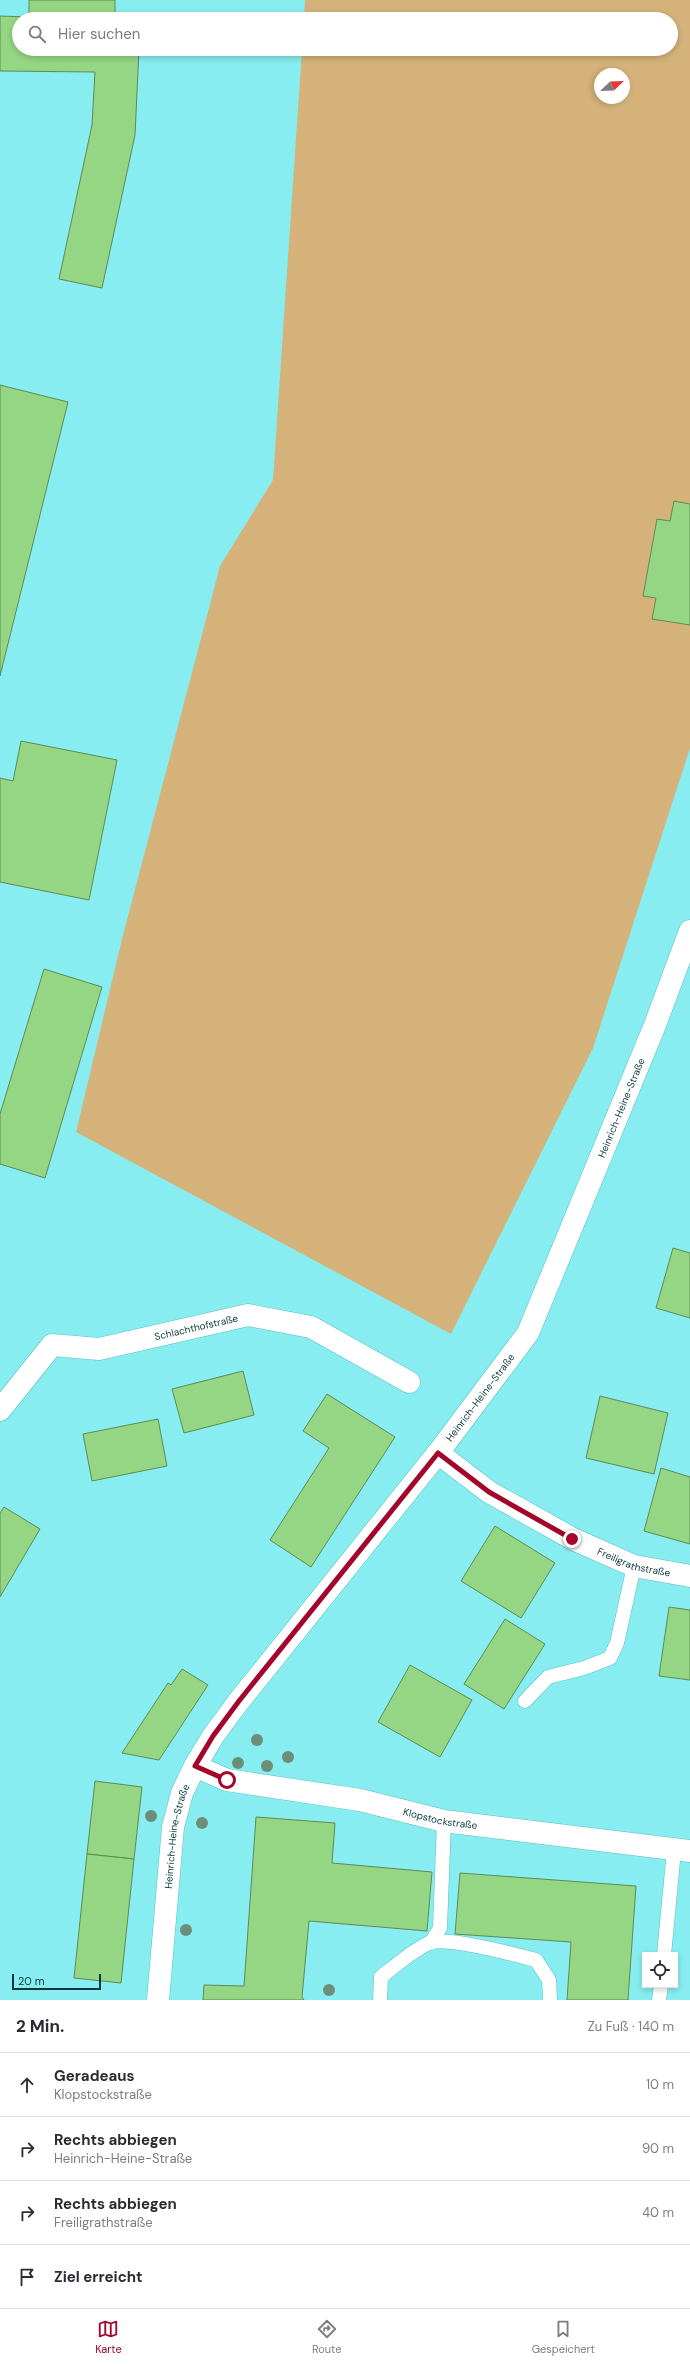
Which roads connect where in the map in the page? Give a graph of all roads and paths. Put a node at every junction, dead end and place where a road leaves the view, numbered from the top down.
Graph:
1 (690, 931) edge
2 (409, 1382) dead end
3 (0, 1410) edge
4 (438, 1453) junction
5 (634, 1566) junction
6 (690, 1576) edge
7 (525, 1701) dead end
8 (195, 1766) junction
9 (444, 1821) junction
10 (682, 1850) edge
11 (431, 1943) junction
12 (665, 1952) edge
13 (660, 1988) edge
14 (158, 2000) edge
15 (380, 2000) edge
16 (550, 2000) edge
17 (659, 2000) edge

1 - 4 street, Heinrich-Heine-Straße
2 - 3 street, Schlachthofstraße
4 - 5 street, Freiligrathstraße
4 - 8 street, Heinrich-Heine-Straße
5 - 6 street, Freiligrathstraße
5 - 7 lane
8 - 9 street, Klopstockstraße
8 - 14 street, Heinrich-Heine-Straße
9 - 10 street, Klopstockstraße
9 - 11 lane
10 - 12 lane
11 - 15 lane
11 - 16 lane
13 - 17 lane

